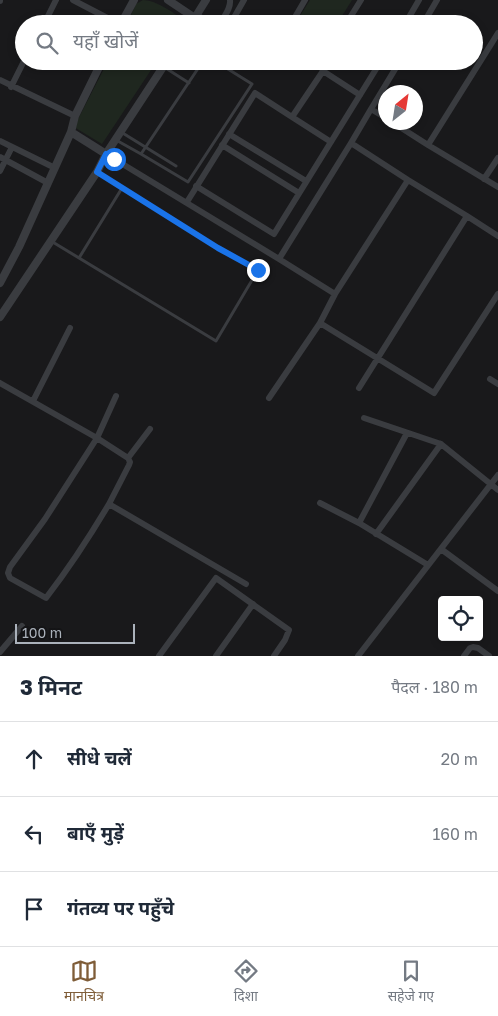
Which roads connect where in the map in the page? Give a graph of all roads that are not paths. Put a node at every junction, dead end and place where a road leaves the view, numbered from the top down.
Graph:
1 (56, 0) edge
2 (73, 0) edge
3 (134, 0) edge
4 (168, 0) edge
5 (206, 0) edge
6 (230, 0) edge
7 (244, 0) edge
8 (304, 0) edge
9 (360, 0) edge
10 (419, 0) edge
11 (437, 0) edge
12 (48, 15) edge
13 (102, 15) edge
14 (125, 15) edge
15 (186, 15) edge
16 (197, 15) edge
17 (225, 15) edge
18 (235, 15) edge
19 (296, 15) edge
20 (351, 15) edge
21 (410, 15) edge
22 (428, 15) edge
23 (498, 33) edge
24 (483, 57) edge
25 (20, 70) edge
26 (98, 70) edge
27 (161, 70) edge
28 (173, 70) edge
29 (197, 70) edge
30 (229, 70) edge
31 (375, 70) edge
32 (395, 70) edge
33 (475, 70) edge
34 (323, 71) joint
35 (0, 80) edge
36 (189, 83) junction
37 (11, 87) junction
38 (360, 95) junction
39 (371, 109) junction
40 (378, 113) edge
41 (75, 116) junction
42 (292, 117) junction
43 (405, 130) edge
44 (71, 132) junction
45 (121, 132) junction
46 (229, 134) junction
47 (116, 140) junction
48 (0, 142) edge
49 (331, 142) junction
50 (351, 143) junction
51 (222, 145) junction
52 (428, 145) junction
53 (12, 147) junction
54 (146, 147) junction
55 (106, 154) junction
56 (141, 154) junction
57 (3, 158) edge
58 (498, 158) edge
59 (176, 166) dead end
60 (55, 168) junction
61 (0, 171) edge
62 (97, 172) junction
63 (484, 179) junction
64 (408, 180) junction
65 (306, 181) junction
66 (48, 183) junction
67 (196, 186) junction
68 (498, 187) edge
69 (122, 188) junction
70 (299, 192) junction
71 (187, 202) junction
72 (467, 216) junction
73 (498, 236) edge
74 (51, 241) junction
75 (80, 258) junction
76 (279, 259) junction
77 (0, 284) edge
78 (336, 294) junction
79 (498, 294) edge
80 (0, 317) edge
81 (320, 322) junction
82 (70, 328) dead end
83 (377, 358) junction
84 (490, 379) dead end
85 (0, 383) edge
86 (498, 384) edge
87 (359, 388) dead end
88 (116, 396) dead end
89 (269, 398) dead end
90 (33, 402) junction
91 (364, 418) dead end
92 (150, 429) dead end
93 (407, 433) junction
94 (96, 438) junction
95 (441, 444) junction
96 (128, 458) junction
97 (498, 475) edge
98 (491, 484) junction
99 (498, 490) edge
100 (320, 503) dead end
101 (109, 504) junction
102 (359, 523) junction
103 (376, 534) junction
104 (441, 549) junction
105 (428, 565) junction
106 (246, 584) dead end
107 (498, 591) edge
108 (253, 604) junction
109 (22, 626) dead end
110 (0, 652) edge
111 (159, 656) edge
112 (216, 656) edge
113 (274, 656) edge
114 (358, 656) edge
115 (464, 656) edge
116 (490, 656) edge

1 - 12 street
2 - 13 street
3 - 14 street
4 - 15 street
5 - 16 street
6 - 17 street
7 - 18 street
8 - 19 street
9 - 20 street
10 - 21 street
11 - 22 street
23 - 24 street
25 - 37 street
26 - 41 street
27 - 45 street
28 - 36 lane
29 - 36 lane
30 - 56 lane
31 - 38 street
32 - 39 street
33 - 52 street
34 - 38 street
34 - 42 street
35 - 37 street
36 - 54 lane
37 - 41 street
38 - 49 street
39 - 40 street
39 - 50 street
41 - 44 street
42 - 46 street
42 - 49 street
43 - 52 street
44 - 55 street
44 - 60 street
45 - 47 street
45 - 54 lane
46 - 51 street
46 - 65 street
47 - 55 street
47 - 56 lane
48 - 53 street
49 - 65 street
50 - 64 street
50 - 76 street
51 - 67 street
51 - 70 street
52 - 63 street
53 - 57 street
53 - 60 street
54 - 56 lane
54 - 59 lane
55 - 62 street
55 - 71 street
57 - 61 street
57 - 66 street
58 - 63 street
60 - 66 street
62 - 69 lane
62 - 74 street
63 - 68 street
64 - 72 street
64 - 78 street
65 - 70 street
66 - 77 street
67 - 70 street
67 - 71 street
69 - 75 lane
69 - 75 lane
71 - 76 street
72 - 73 street
72 - 83 street
74 - 75 lane
74 - 80 street
76 - 78 street
78 - 81 street
79 - 83 street
81 - 83 street
81 - 89 street
82 - 90 street
83 - 87 street
84 - 86 street
85 - 90 street
88 - 94 street
90 - 94 street
91 - 93 street
92 - 96 street
93 - 95 street
93 - 102 street
94 - 96 street
94 - 101 street
95 - 98 street
95 - 103 street
96 - 101 street
97 - 98 street
98 - 99 street
98 - 104 street
100 - 102 street
101 - 106 street
102 - 103 street
103 - 105 street
104 - 105 street
104 - 107 street
105 - 114 street
108 - 111 street
108 - 112 street
108 - 113 street
109 - 110 street
115 - 116 street

